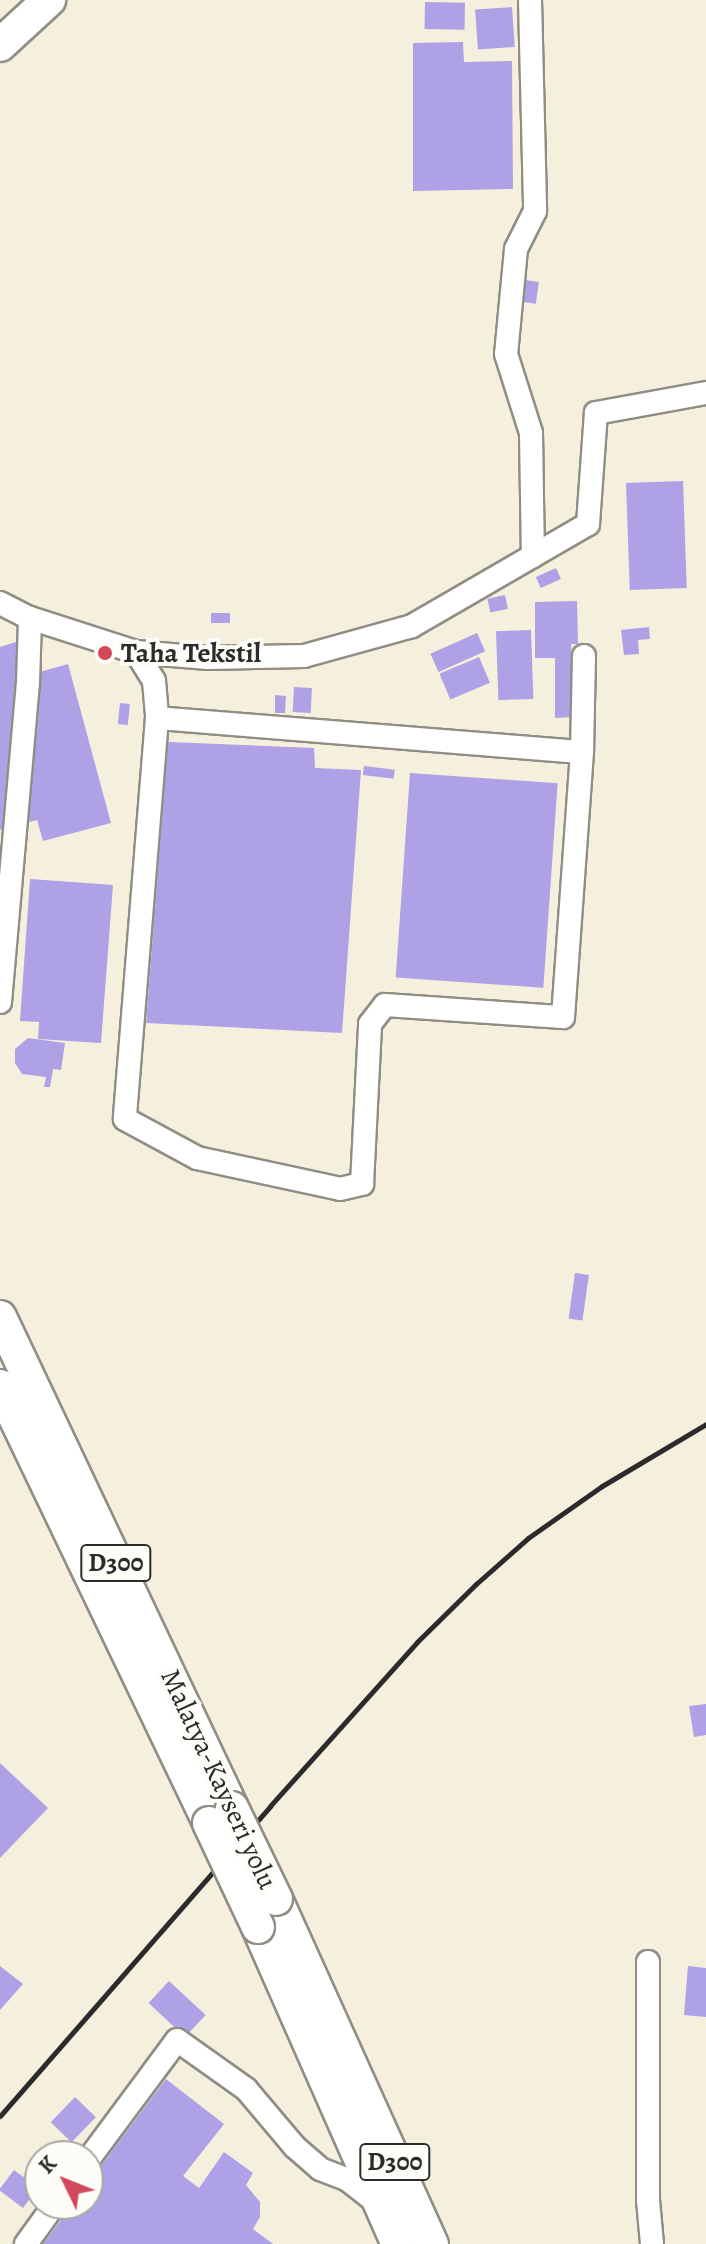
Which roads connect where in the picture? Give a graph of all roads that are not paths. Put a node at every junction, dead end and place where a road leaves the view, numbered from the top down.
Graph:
1 (49, 0) edge
2 (530, 0) edge
3 (0, 45) edge
4 (706, 393) edge
5 (533, 556) junction
6 (0, 603) edge
7 (30, 618) junction
8 (136, 652) junction
9 (584, 656) dead end
10 (157, 718) junction
11 (582, 752) junction
12 (0, 1002) edge
13 (0, 1317) edge
14 (0, 1386) edge
15 (220, 1815) junction
16 (648, 1962) dead end
17 (103, 2140) edge
18 (380, 2206) junction
19 (43, 2220) edge
20 (26, 2244) edge
21 (398, 2244) edge
22 (432, 2244) edge
23 (652, 2244) edge

1 - 3 highway
2 - 5 street
4 - 5 street
5 - 8 street
6 - 7 street
7 - 8 street
7 - 12 street
8 - 10 street
9 - 11 street
10 - 11 street
10 - 11 street
13 - 15 highway, Malatya-Kayseri yolu / D300
14 - 15 highway, D300
15 - 18 highway, D300, bridge
15 - 22 highway, Malatya-Kayseri yolu / D300, bridge
16 - 23 street
17 - 18 street
18 - 21 highway, D300
19 - 20 street

